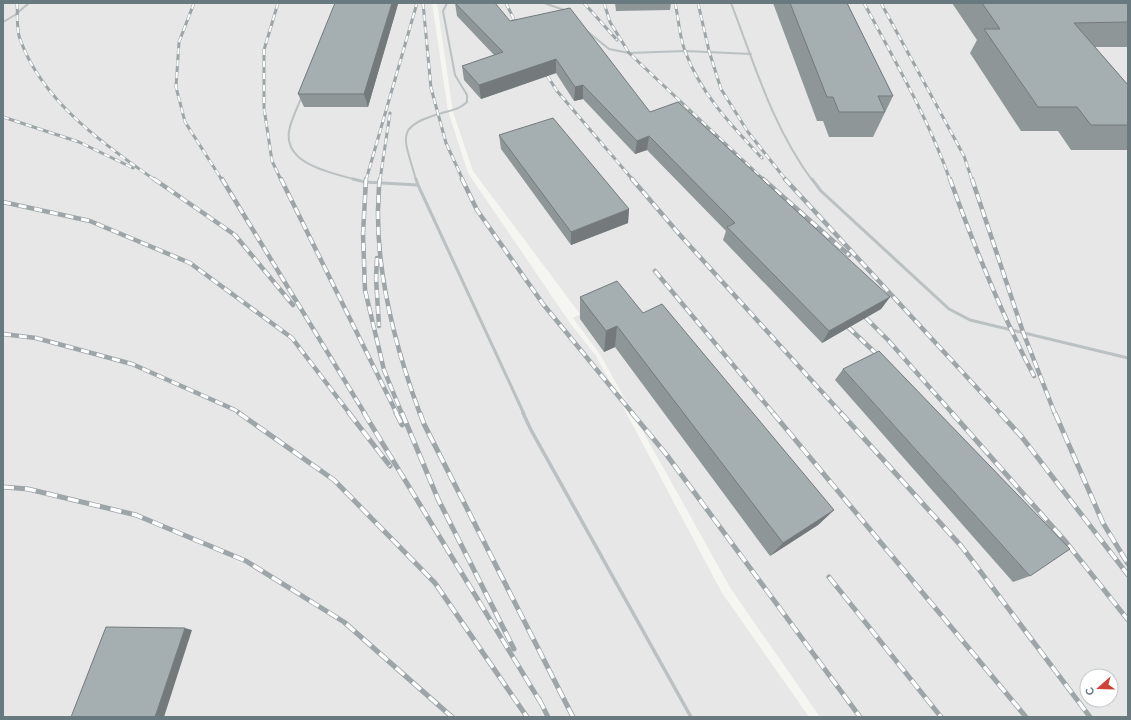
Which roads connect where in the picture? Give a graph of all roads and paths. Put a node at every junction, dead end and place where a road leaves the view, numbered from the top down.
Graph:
1 (29, 3) edge
2 (447, 3) edge
3 (544, 3) edge
4 (731, 3) edge
5 (571, 15) edge
6 (3, 22) edge
7 (586, 29) edge
8 (751, 54) junction
9 (303, 95) edge
10 (418, 185) junction
11 (1128, 358) edge
12 (691, 717) edge

1 - 6 lane
2 - 10 lane
3 - 5 lane
4 - 8 lane
7 - 8 lane
8 - 11 lane
9 - 10 lane
10 - 12 lane

